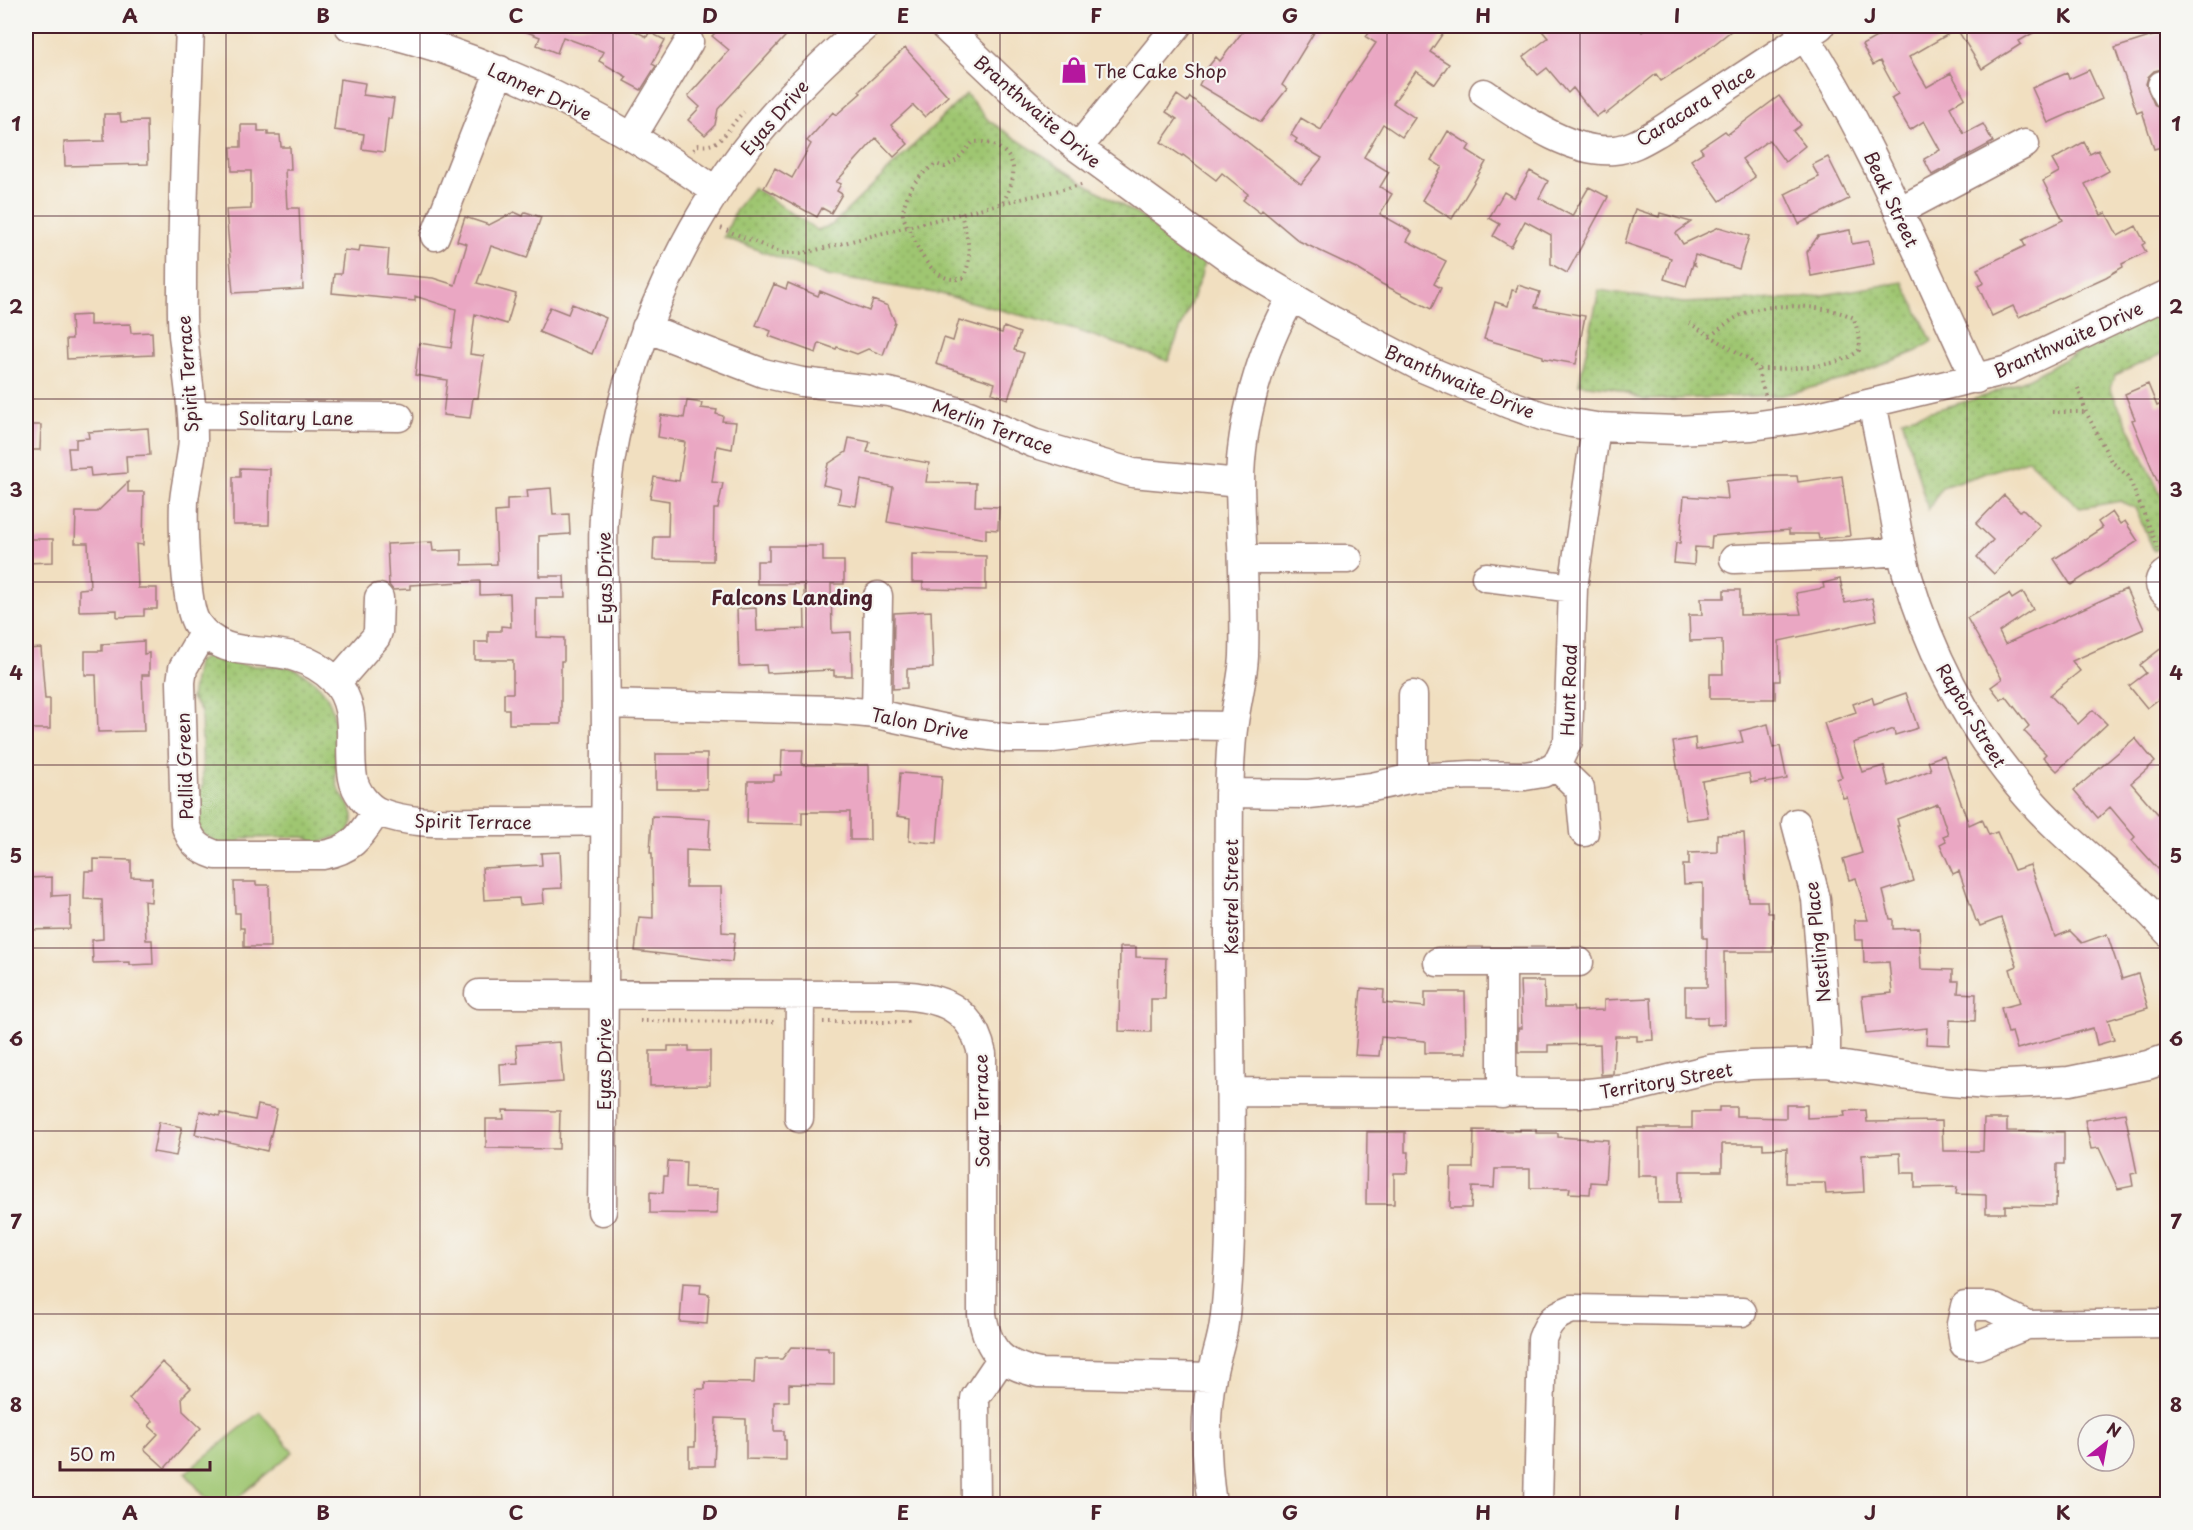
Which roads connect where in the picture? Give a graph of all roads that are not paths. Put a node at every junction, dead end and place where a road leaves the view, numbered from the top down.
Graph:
1 (190, 26) edge
2 (865, 26) edge
3 (944, 26) edge
4 (1177, 26) edge
5 (366, 27) edge
6 (1807, 29) edge
7 (689, 42) dead end
8 (500, 70) junction
9 (1484, 93) dead end
10 (632, 137) junction
11 (2025, 144) dead end
12 (1078, 148) junction
13 (716, 191) junction
14 (1899, 211) junction
15 (435, 236) dead end
16 (2168, 294) edge
17 (1292, 297) junction
18 (646, 328) junction
19 (1976, 379) junction
20 (1872, 403) junction
21 (192, 415) junction
22 (399, 417) dead end
23 (1596, 426) junction
24 (1240, 483) junction
25 (1901, 551) junction
26 (1243, 559) junction
27 (1348, 559) dead end
28 (1734, 559) dead end
29 (2165, 565) edge
30 (1486, 577) dead end
31 (1573, 588) junction
32 (2168, 595) edge
33 (878, 596) dead end
34 (379, 598) dead end
35 (204, 632) junction
36 (336, 683) junction
37 (1413, 695) dead end
38 (606, 704) junction
39 (876, 714) junction
40 (1233, 726) junction
41 (1556, 766) junction
42 (1413, 778) junction
43 (1229, 793) junction
44 (377, 811) junction
45 (605, 822) junction
46 (1796, 823) dead end
47 (1584, 832) dead end
48 (2168, 932) edge
49 (1438, 962) dead end
50 (1579, 962) dead end
51 (1502, 963) junction
52 (479, 994) dead end
53 (603, 994) junction
54 (799, 1009) junction
55 (2168, 1058) edge
56 (1826, 1063) junction
57 (1231, 1092) junction
58 (1502, 1094) junction
59 (799, 1118) dead end
60 (602, 1211) dead end
61 (1742, 1312) dead end
62 (2168, 1323) edge
63 (2027, 1325) dead end
64 (1002, 1358) junction
65 (1212, 1377) junction
66 (976, 1504) edge
67 (1212, 1504) edge
68 (1538, 1504) edge

1 - 21 street, Spirit Terrace
2 - 13 street, Eyas Drive
3 - 12 street, Branthwaite Drive
4 - 12 street
5 - 8 street, Lanner Drive
6 - 9 street, Caracara Place
6 - 14 street, Beak Street
7 - 10 street
8 - 10 street, Lanner Drive
8 - 15 street
10 - 13 street, Lanner Drive
11 - 14 street
12 - 17 street, Branthwaite Drive
13 - 18 street, Eyas Drive
14 - 19 street, Beak Street
16 - 19 street, Branthwaite Drive
17 - 23 street, Branthwaite Drive
17 - 24 street, Kestrel Street
18 - 24 street, Merlin Terrace
18 - 38 street, Eyas Drive
19 - 20 street, Branthwaite Drive
20 - 23 street, Branthwaite Drive
20 - 25 street, Raptor Street
21 - 22 street, Solitary Lane
21 - 35 street, Spirit Terrace
23 - 31 street, Hunt Road
24 - 26 street, Kestrel Street
25 - 28 street
25 - 48 street, Raptor Street
26 - 27 street
26 - 40 street, Kestrel Street
29 - 32 street
30 - 31 street
31 - 41 street, Hunt Road
33 - 39 street
34 - 36 street
35 - 36 street
35 - 44 street, Pallid Green
36 - 44 street
37 - 42 street
38 - 39 street, Talon Drive
38 - 45 street, Eyas Drive
39 - 40 street, Talon Drive
40 - 43 street, Kestrel Street
41 - 42 street
41 - 47 street
42 - 43 street
43 - 57 street, Kestrel Street
44 - 45 street, Spirit Terrace
45 - 53 street, Eyas Drive
46 - 56 street, Nestling Place
49 - 51 street
50 - 51 street
51 - 58 street
52 - 53 street, Soar Terrace
53 - 54 street, Soar Terrace
53 - 60 street, Eyas Drive
54 - 59 street
54 - 64 street, Soar Terrace
55 - 56 street, Territory Street
56 - 58 street, Territory Street
57 - 58 street, Territory Street
57 - 65 street, Kestrel Street
61 - 68 street
62 - 63 street
64 - 65 street
64 - 66 street
65 - 67 street, Kestrel Street

